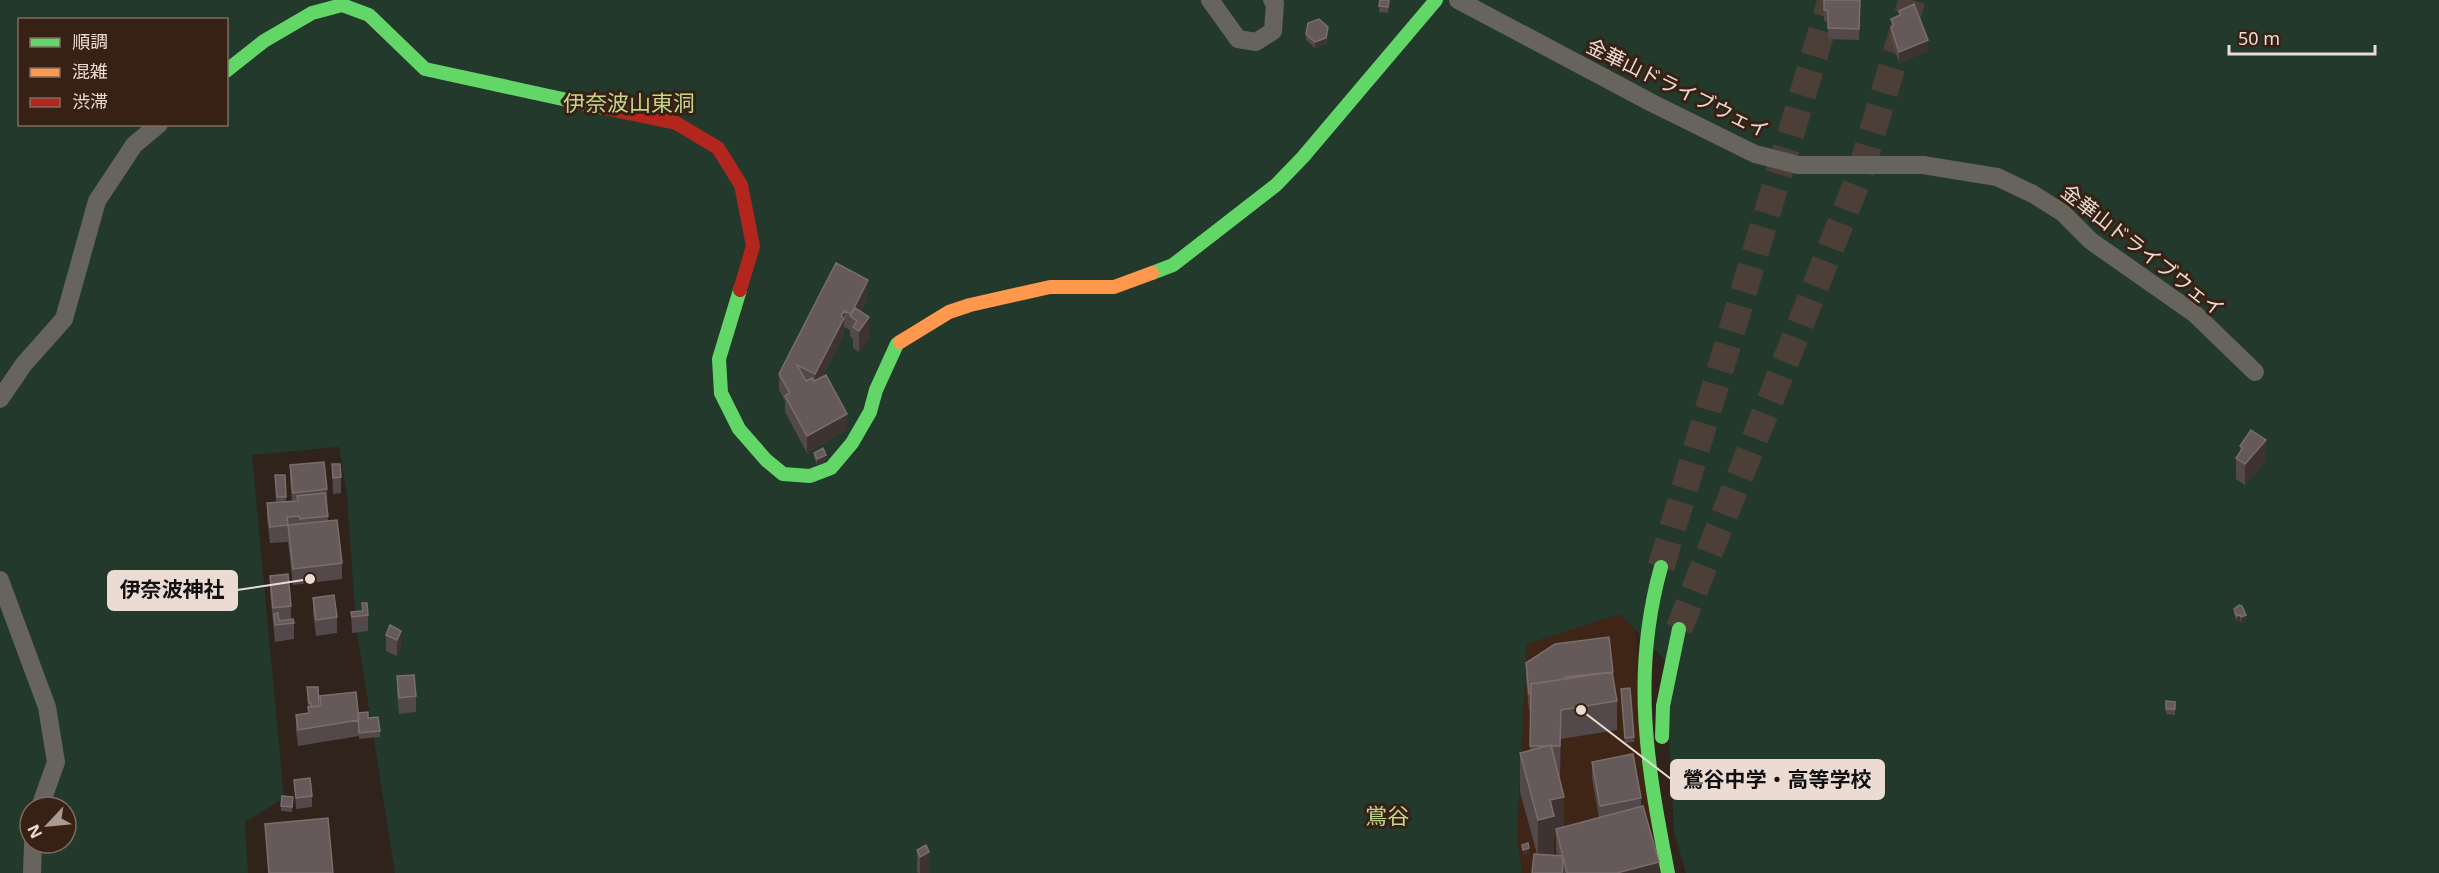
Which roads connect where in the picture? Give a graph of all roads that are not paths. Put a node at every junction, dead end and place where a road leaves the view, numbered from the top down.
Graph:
1 (1210, 0) edge
2 (1272, 0) edge
3 (1436, 0) edge
4 (1458, 0) edge
5 (228, 68) edge
6 (157, 126) edge
7 (2255, 372) dead end
8 (0, 399) edge
9 (1661, 567) tunnel mouth
10 (0, 580) edge
11 (1679, 629) tunnel mouth
12 (44, 795) edge
13 (1660, 831) junction
14 (33, 855) edge
15 (32, 873) edge
16 (1668, 873) edge

1 - 2 street
3 - 5 street
4 - 7 street, 金華山ドライブウェイ
6 - 8 street
9 - 13 street
10 - 12 street
11 - 13 street
13 - 16 street
14 - 15 street

